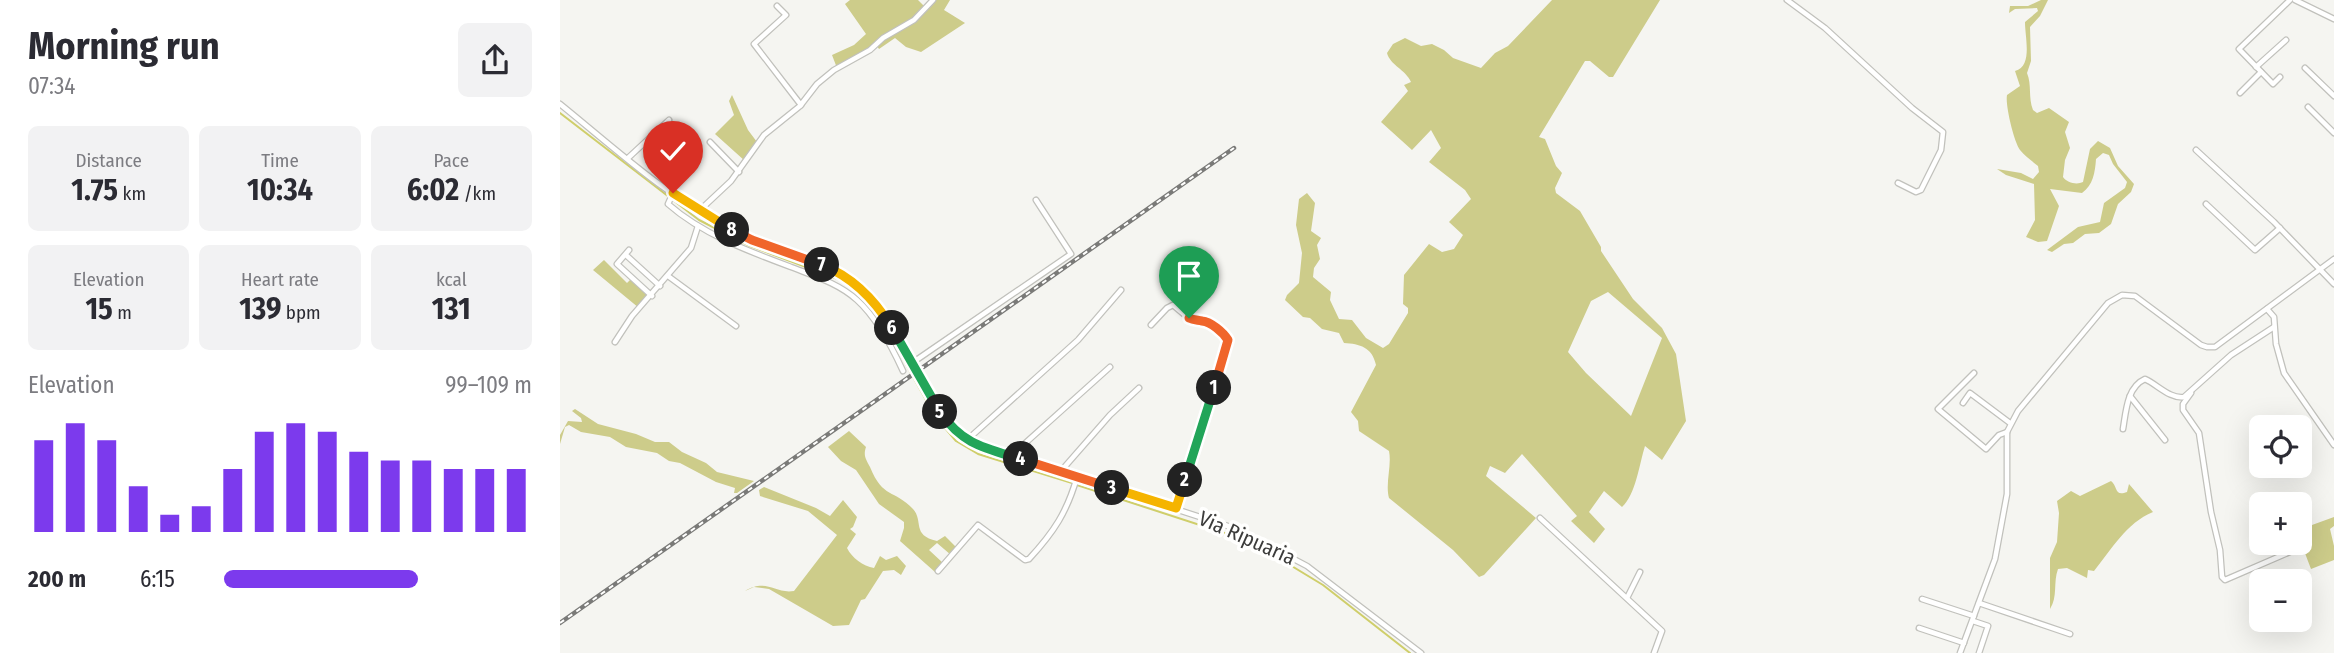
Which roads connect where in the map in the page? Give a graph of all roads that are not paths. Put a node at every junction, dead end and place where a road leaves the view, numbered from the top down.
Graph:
1 (933, 0) edge
2 (1787, 0) edge
3 (2293, 0) edge
4 (777, 6) dead end
5 (2334, 19) edge
6 (2286, 40) dead end
7 (2305, 68) dead end
8 (2259, 70) junction
9 (2280, 77) dead end
10 (2240, 93) dead end
11 (2334, 96) edge
12 (560, 104) edge
13 (801, 105) junction
14 (2308, 107) dead end
15 (670, 120) dead end
16 (2334, 133) edge
17 (710, 142) dead end
18 (2196, 150) dead end
19 (628, 158) junction
20 (739, 172) junction
21 (1898, 183) dead end
22 (670, 196) junction
23 (1036, 200) dead end
24 (2206, 204) dead end
25 (699, 211) junction
26 (698, 226) junction
27 (2280, 228) junction
28 (629, 250) dead end
29 (627, 256) dead end
30 (2334, 259) edge
31 (2321, 269) junction
32 (668, 276) junction
33 (2334, 284) edge
34 (660, 286) junction
35 (1121, 290) dead end
36 (652, 296) junction
37 (2267, 309) junction
38 (1151, 325) dead end
39 (736, 326) dead end
40 (2274, 327) junction
41 (615, 342) dead end
42 (912, 363) junction
43 (1110, 367) dead end
44 (904, 371) dead end
45 (1974, 373) dead end
46 (1139, 388) dead end
47 (2190, 393) junction
48 (2130, 395) junction
49 (1963, 403) dead end
50 (2010, 424) junction
51 (2123, 429) dead end
52 (2007, 432) junction
53 (967, 440) junction
54 (2165, 440) dead end
55 (2334, 445) edge
56 (1012, 456) junction
57 (1060, 471) junction
58 (1077, 478) junction
59 (1176, 508) junction
60 (1540, 519) dead end
61 (2283, 555) edge
62 (938, 571) dead end
63 (1640, 572) dead end
64 (1627, 598) junction
65 (1922, 598) dead end
66 (1979, 603) junction
67 (1973, 618) junction
68 (1919, 628) dead end
69 (2070, 634) dead end
70 (1964, 643) junction
71 (1421, 653) edge
72 (1654, 653) edge
73 (1961, 653) edge
74 (1979, 653) edge

1 - 13 street
2 - 21 street
3 - 5 street
3 - 8 street
4 - 13 street
6 - 8 street
7 - 11 street
8 - 9 street
8 - 10 street
12 - 19 street, Via Ripuaria
13 - 20 street
14 - 16 street
15 - 19 street
17 - 20 street
18 - 27 street
19 - 22 street, Via Ripuaria
20 - 25 street
22 - 25 street, Via Ripuaria
22 - 26 street
23 - 42 street
24 - 27 street
25 - 42 street, Via Ripuaria
26 - 32 street
26 - 44 street
27 - 31 street
28 - 36 street
29 - 34 street
30 - 31 street
31 - 33 street
31 - 37 street
32 - 34 street
32 - 39 street
34 - 36 street
35 - 53 street
36 - 41 street
37 - 40 street
37 - 50 street
38 - 59 street
40 - 47 street
40 - 55 street
42 - 53 street, Via Ripuaria
43 - 56 street
45 - 52 street
46 - 57 street
47 - 48 street
47 - 61 street
48 - 51 street
48 - 54 street
49 - 50 street
50 - 52 street
52 - 66 street
53 - 56 street, Via Ripuaria
56 - 57 street, Via Ripuaria
57 - 58 street, Via Ripuaria
58 - 59 street, Via Ripuaria
58 - 62 street
59 - 71 street, Via Ripuaria
60 - 64 street
63 - 64 street
64 - 72 street
65 - 67 street
66 - 67 street
66 - 69 street
67 - 70 street
67 - 74 street
68 - 70 street
70 - 73 street

